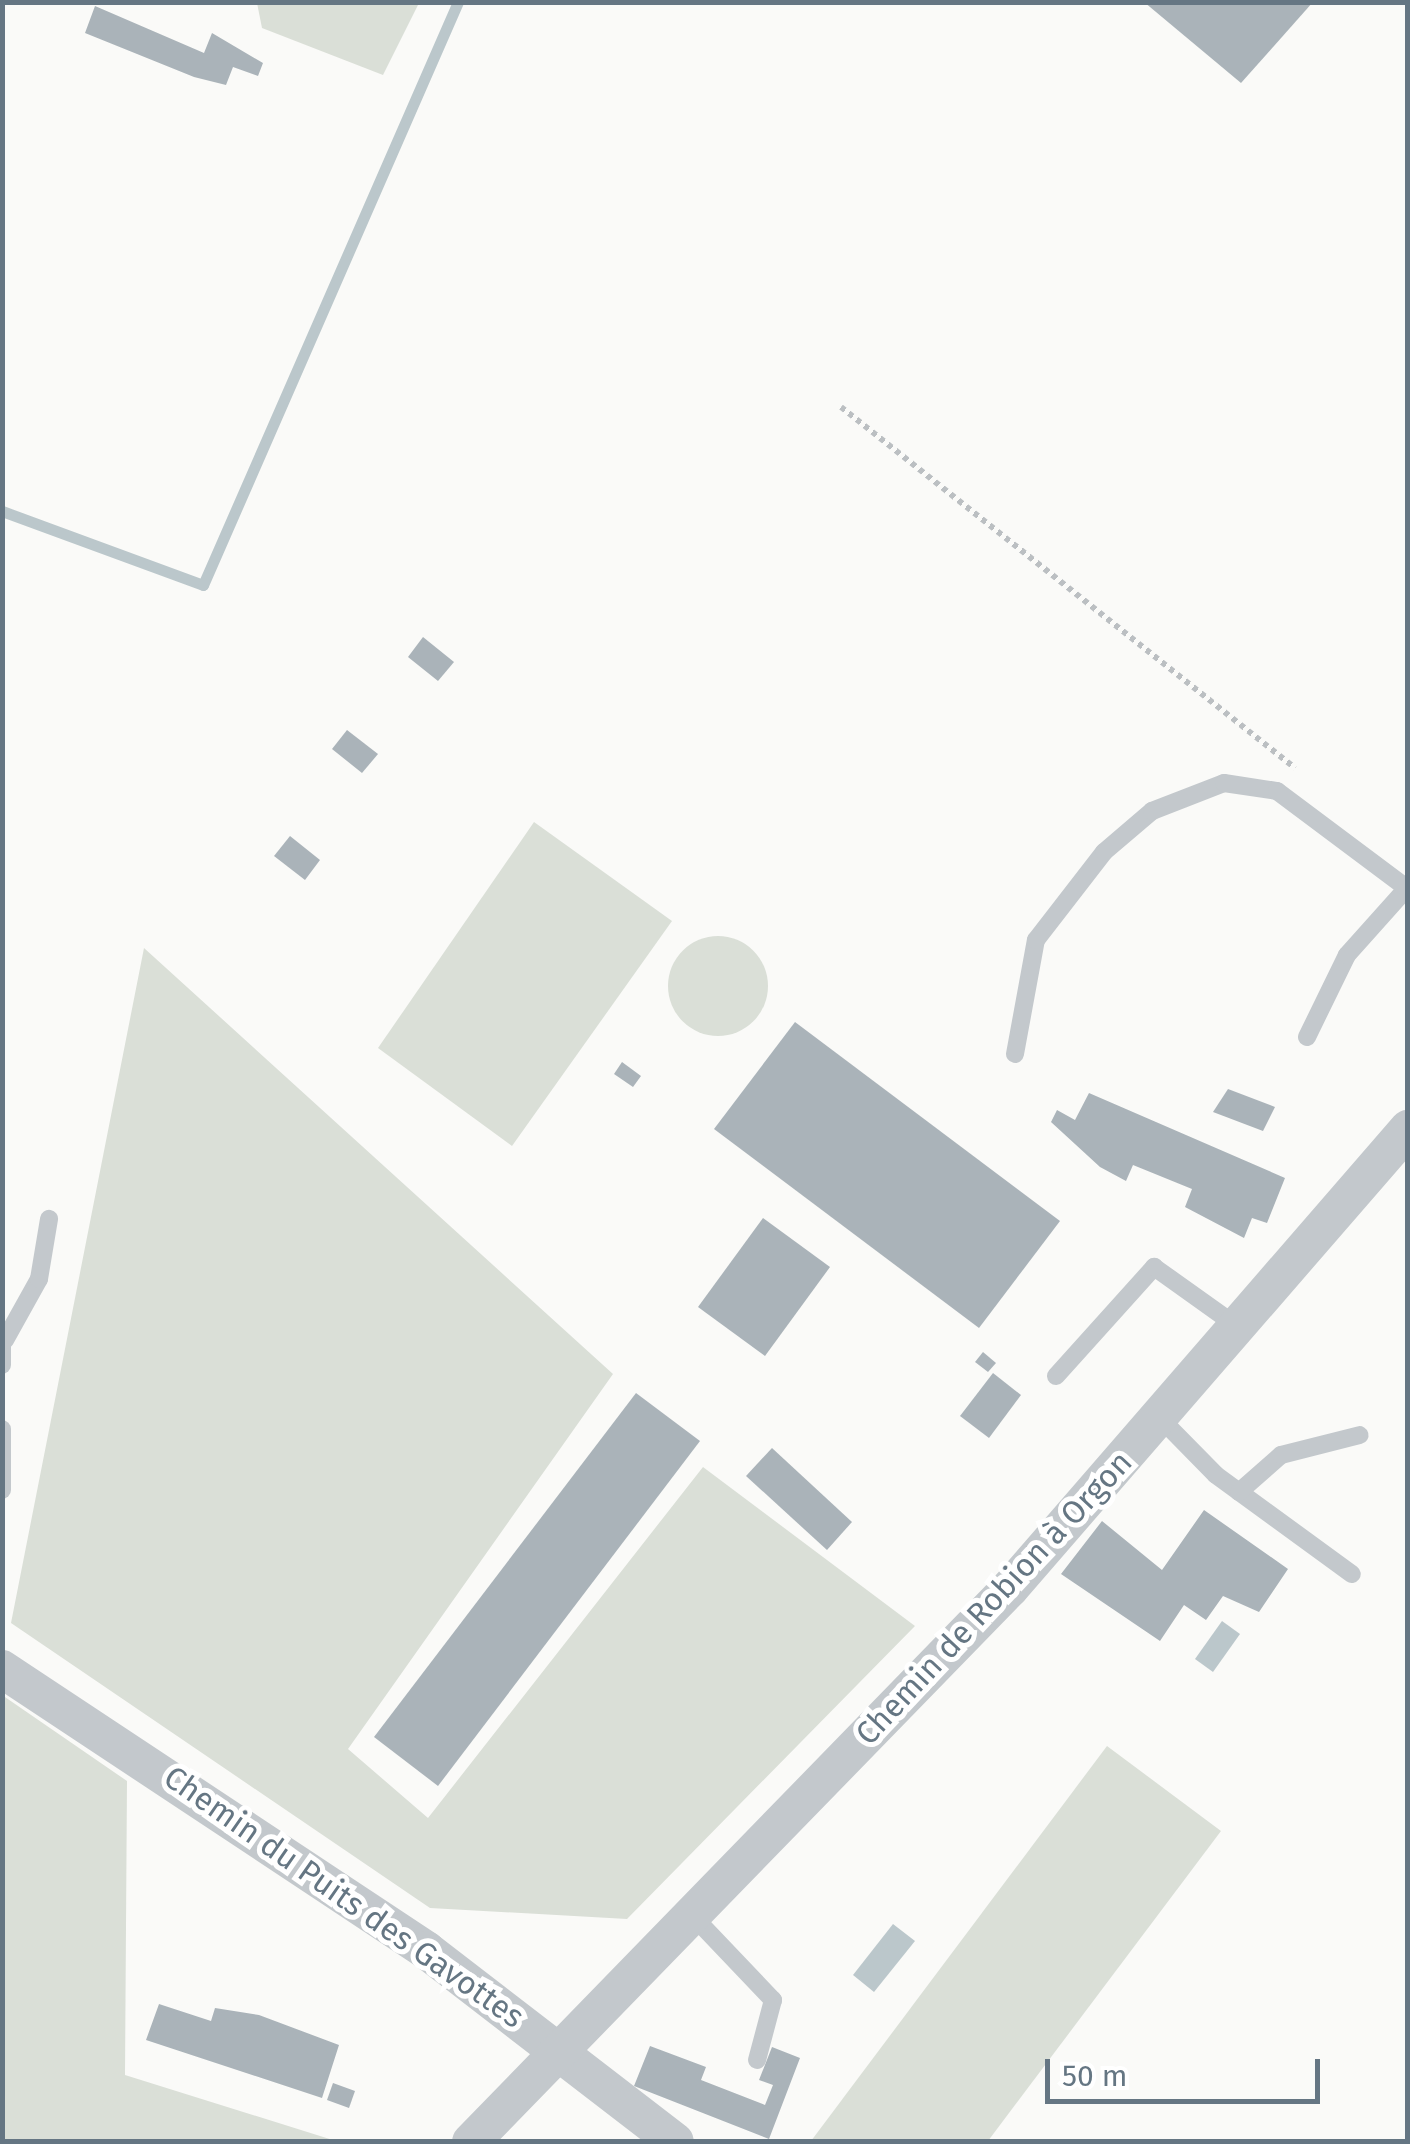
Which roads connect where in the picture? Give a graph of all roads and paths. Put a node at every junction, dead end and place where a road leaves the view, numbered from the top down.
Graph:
1 (841, 406) dead end
2 (1303, 774) dead end
3 (1407, 888) edge
4 (1307, 1037) dead end
5 (1015, 1054) dead end
6 (1408, 1129) edge
7 (49, 1220) dead end
8 (1241, 1329) junction
9 (4, 1340) edge
10 (2, 1365) edge
11 (1056, 1376) dead end
12 (1161, 1419) junction
13 (2, 1429) edge
14 (1360, 1435) dead end
15 (2, 1490) edge
16 (1240, 1492) junction
17 (1352, 1574) dead end
18 (2, 1669) edge
19 (690, 1914) junction
20 (561, 2050) junction
21 (757, 2060) dead end
22 (471, 2142) edge
23 (675, 2142) edge

1 - 2 path
3 - 4 lane
3 - 5 lane
6 - 8 street, Chemin de Robion à Orgon
7 - 9 lane
8 - 11 lane
8 - 12 street, Chemin de Robion à Orgon
9 - 10 lane
12 - 16 lane
12 - 19 street, Chemin de Robion à Orgon
13 - 15 lane
14 - 16 lane
16 - 17 lane
18 - 20 street, Chemin du Puits des Gavottes
19 - 20 street, Chemin de Robion à Orgon
19 - 21 lane
20 - 22 street, Chemin de Robion à Orgon
20 - 23 street, Chemin du Puits des Gavottes

